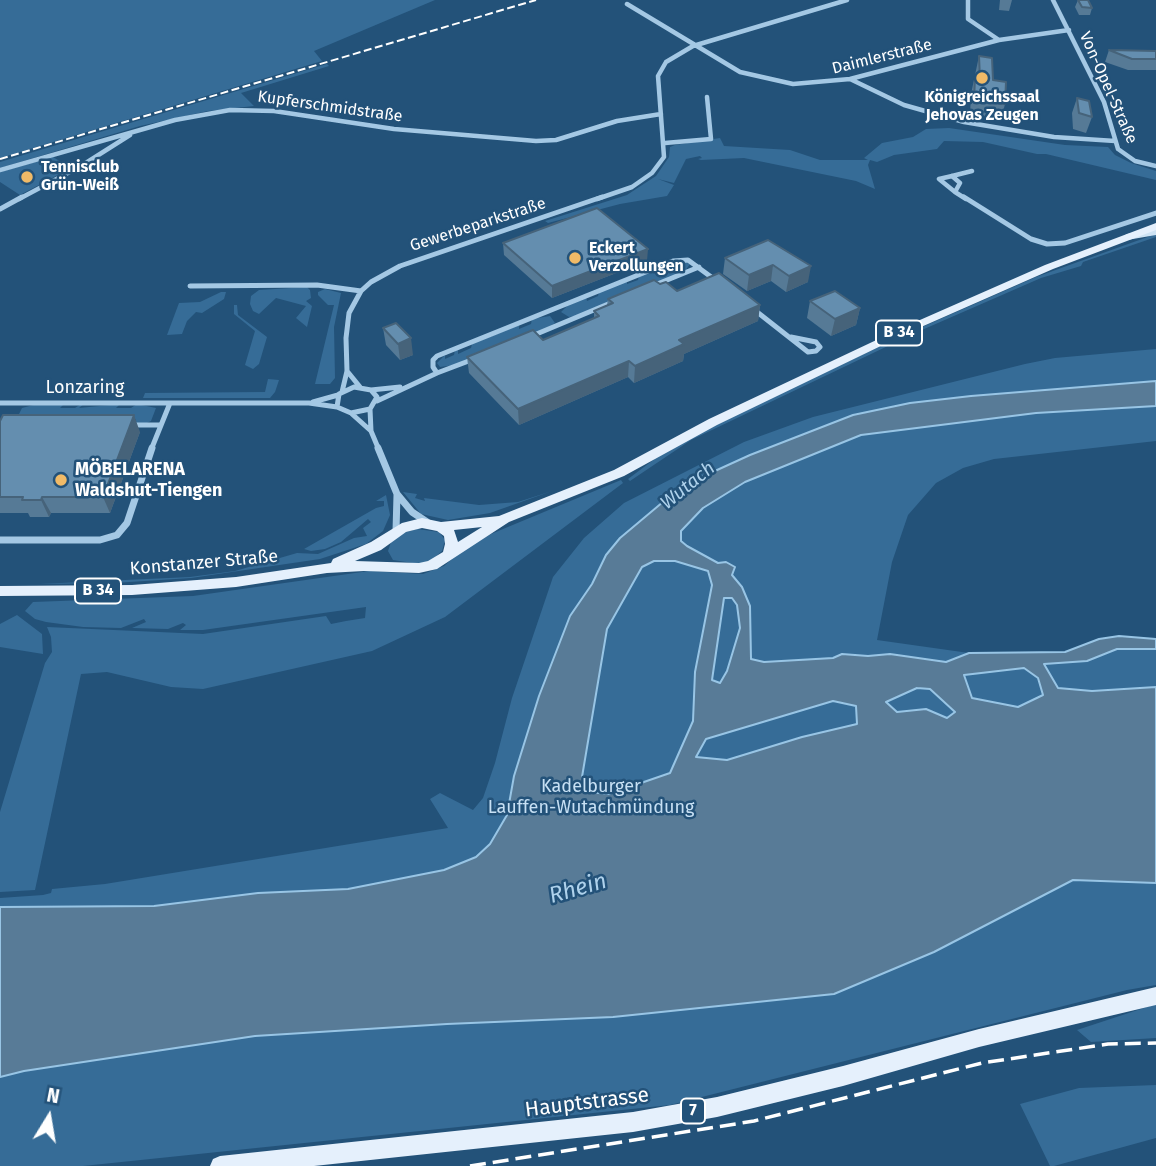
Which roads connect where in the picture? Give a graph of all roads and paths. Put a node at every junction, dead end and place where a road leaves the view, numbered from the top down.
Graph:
1 (847, 0) edge
2 (968, 0) edge
3 (1054, 0) edge
4 (627, 4) dead end
5 (1069, 30) junction
6 (999, 40) junction
7 (693, 46) junction
8 (850, 79) junction
9 (707, 97) dead end
10 (661, 114) junction
11 (136, 130) junction
12 (1115, 141) junction
13 (665, 143) junction
14 (1156, 166) edge
15 (0, 170) edge
16 (972, 172) dead end
17 (952, 176) junction
18 (955, 192) junction
19 (0, 209) edge
20 (1156, 213) edge
21 (1156, 226) edge
22 (1156, 232) edge
23 (1120, 238) junction
24 (699, 267) junction
25 (190, 286) dead end
26 (726, 288) edge
27 (361, 291) junction
28 (638, 292) edge
29 (626, 297) edge
30 (744, 302) edge
31 (551, 310) junction
32 (565, 322) junction
33 (791, 337) dead end
34 (525, 339) edge
35 (487, 354) edge
36 (347, 372) junction
37 (437, 373) junction
38 (360, 387) junction
39 (404, 387) junction
40 (371, 390) junction
41 (340, 393) junction
42 (376, 401) junction
43 (0, 403) edge
44 (19, 403) junction
45 (170, 403) junction
46 (309, 403) junction
47 (337, 407) junction
48 (370, 409) junction
49 (351, 413) junction
50 (9, 414) edge
51 (122, 425) edge
52 (159, 425) junction
53 (371, 431) junction
54 (397, 494) junction
55 (504, 519) junction
56 (435, 525) junction
57 (391, 535) junction
58 (0, 540) edge
59 (449, 553) junction
60 (397, 566) junction
61 (327, 568) junction
62 (0, 591) edge
63 (1156, 996) edge
64 (220, 1166) edge

1 - 7 street
2 - 6 street
3 - 5 street, Von-Opel-Straße
4 - 7 street, Daimlerstraße
5 - 6 street, Daimlerstraße
5 - 12 street, Von-Opel-Straße
6 - 8 street, Daimlerstraße
7 - 8 street, Daimlerstraße
7 - 10 street
8 - 12 street
9 - 13 street
10 - 11 street, Kupferschmidstraße
10 - 13 street
11 - 15 street, Kupferschmidstraße
11 - 19 street
12 - 14 street, Von-Opel-Straße
13 - 27 street, Gewerbeparkstraße
16 - 17 street
17 - 18 street
17 - 18 street
18 - 20 street
21 - 23 main road, B 34
22 - 23 main road
23 - 55 main road, B 34
24 - 26 street
24 - 28 street
24 - 31 street
25 - 27 street
27 - 36 street
29 - 32 street
30 - 33 street
31 - 32 street
31 - 37 street
32 - 34 street
35 - 37 street
36 - 38 street
36 - 41 street
37 - 39 street
38 - 40 street
38 - 41 street
39 - 40 street
39 - 42 street
40 - 42 street
41 - 46 street
41 - 47 street
42 - 48 street
43 - 44 street, Lonzaring
44 - 45 street, Lonzaring
44 - 50 street
45 - 46 street, Lonzaring
45 - 52 street
46 - 47 street
47 - 49 street
48 - 49 street
48 - 53 street
49 - 53 street
51 - 52 street
52 - 58 street
53 - 54 street
54 - 56 street
54 - 57 street
55 - 56 main road, B 34
55 - 59 main road, B 34
56 - 57 main road, Konstanzer Straße / B 34
56 - 59 main road
57 - 60 main road
57 - 61 main road, Konstanzer Straße / B 34
59 - 60 main road, Konstanzer Straße / B 34
60 - 61 main road, Konstanzer Straße / B 34
61 - 62 main road, Konstanzer Straße / B 34
63 - 64 main road, Hauptstrasse / 7

